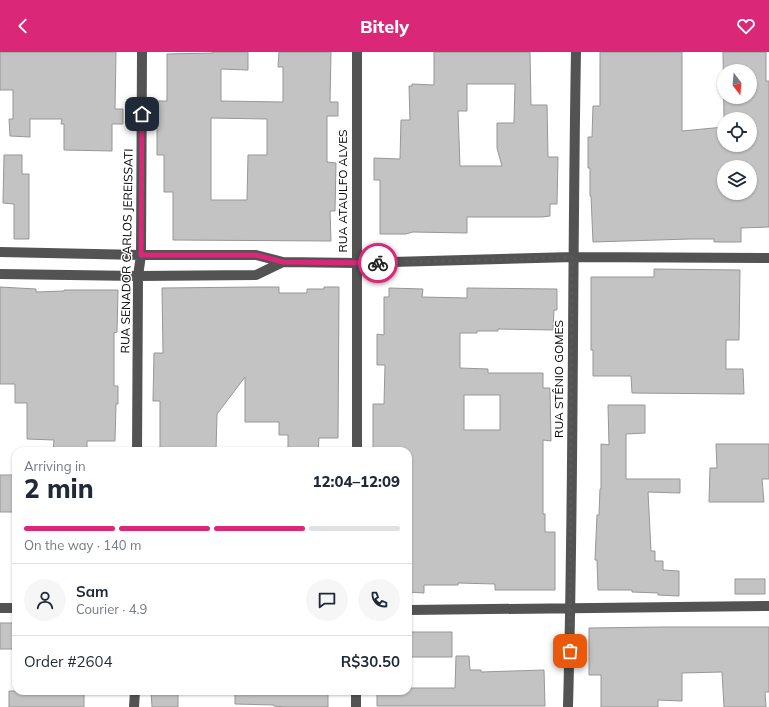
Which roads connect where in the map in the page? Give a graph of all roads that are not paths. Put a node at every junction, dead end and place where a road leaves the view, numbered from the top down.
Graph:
1 (142, 52) edge
2 (357, 52) edge
3 (576, 52) edge
4 (0, 252) edge
5 (141, 255) junction
6 (572, 257) junction
7 (769, 258) edge
8 (283, 262) junction
9 (356, 264) junction
10 (0, 274) edge
11 (138, 276) junction
12 (137, 447) edge
13 (357, 447) edge
14 (769, 606) edge
15 (0, 608) edge
16 (12, 608) edge
17 (570, 609) junction
18 (412, 610) edge
19 (134, 695) edge
20 (356, 695) edge
21 (134, 707) edge
22 (356, 707) edge
23 (568, 707) edge

1 - 5 street, RUA SENADOR CARLOS JEREISSATI
2 - 9 street, RUA ATAULFO ALVES
3 - 6 street, RUA STÊNIO GOMES
4 - 5 street
5 - 8 street
5 - 11 street, RUA SENADOR CARLOS JEREISSATI
6 - 7 street
6 - 9 street
6 - 17 street, RUA STÊNIO GOMES
8 - 9 street
8 - 11 street
9 - 13 street, RUA ATAULFO ALVES
10 - 11 street
11 - 12 street, RUA SENADOR CARLOS JEREISSATI
14 - 17 street
15 - 16 street
17 - 18 street
17 - 23 street, RUA STÊNIO GOMES
19 - 21 street
20 - 22 street

